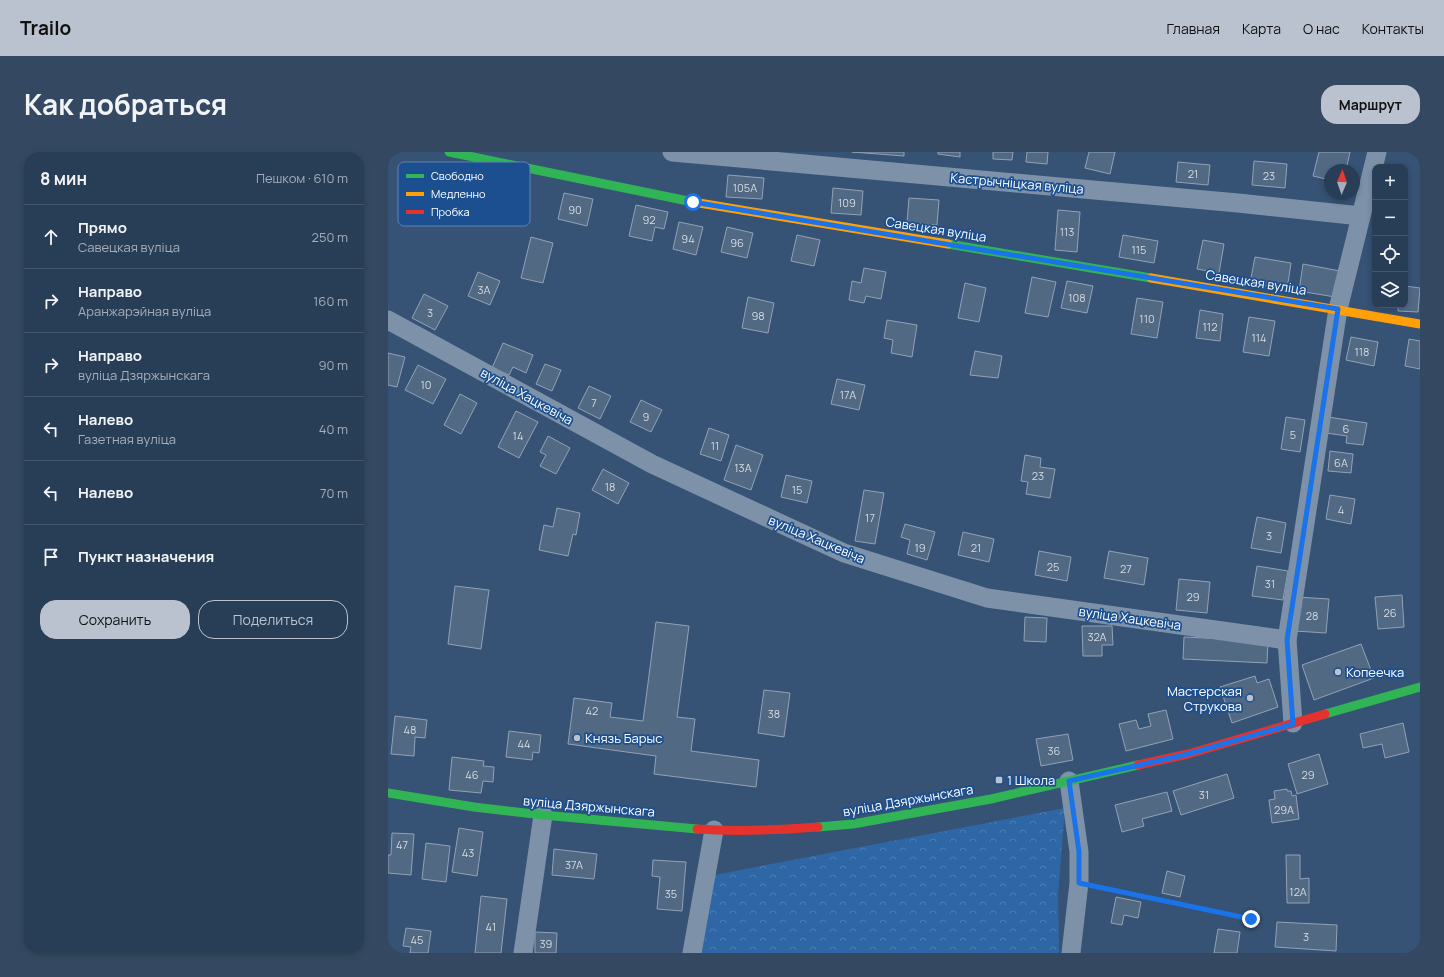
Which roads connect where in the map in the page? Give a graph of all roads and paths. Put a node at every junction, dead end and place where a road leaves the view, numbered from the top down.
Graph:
1 (507, 152) edge
2 (672, 152) edge
3 (1377, 152) edge
4 (460, 153) edge
5 (503, 162) edge
6 (530, 168) edge
7 (1361, 216) junction
8 (1338, 309) junction
9 (388, 320) edge
10 (1420, 324) edge
11 (1287, 640) junction
12 (1420, 687) edge
13 (1293, 724) junction
14 (1069, 781) junction
15 (388, 793) edge
16 (543, 815) junction
17 (714, 830) junction
18 (1079, 883) junction
19 (1251, 919) dead end
20 (523, 953) edge
21 (692, 953) edge
22 (1071, 953) edge

1 - 4 street
2 - 7 street, Кастрычніцкая вуліца
3 - 7 street
4 - 5 street, Савецкая вуліца
6 - 8 street, Савецкая вуліца
7 - 8 street
8 - 10 street, Савецкая вуліца
8 - 11 street
9 - 11 street, вуліца Хацкевіча
11 - 13 street
12 - 13 street, вуліца Дзяржынскага
13 - 14 street, вуліца Дзяржынскага
14 - 17 street, вуліца Дзяржынскага
14 - 18 street
15 - 16 street, вуліца Дзяржынскага
16 - 17 street, вуліца Дзяржынскага
16 - 20 street
17 - 21 street
18 - 19 path
18 - 22 street

